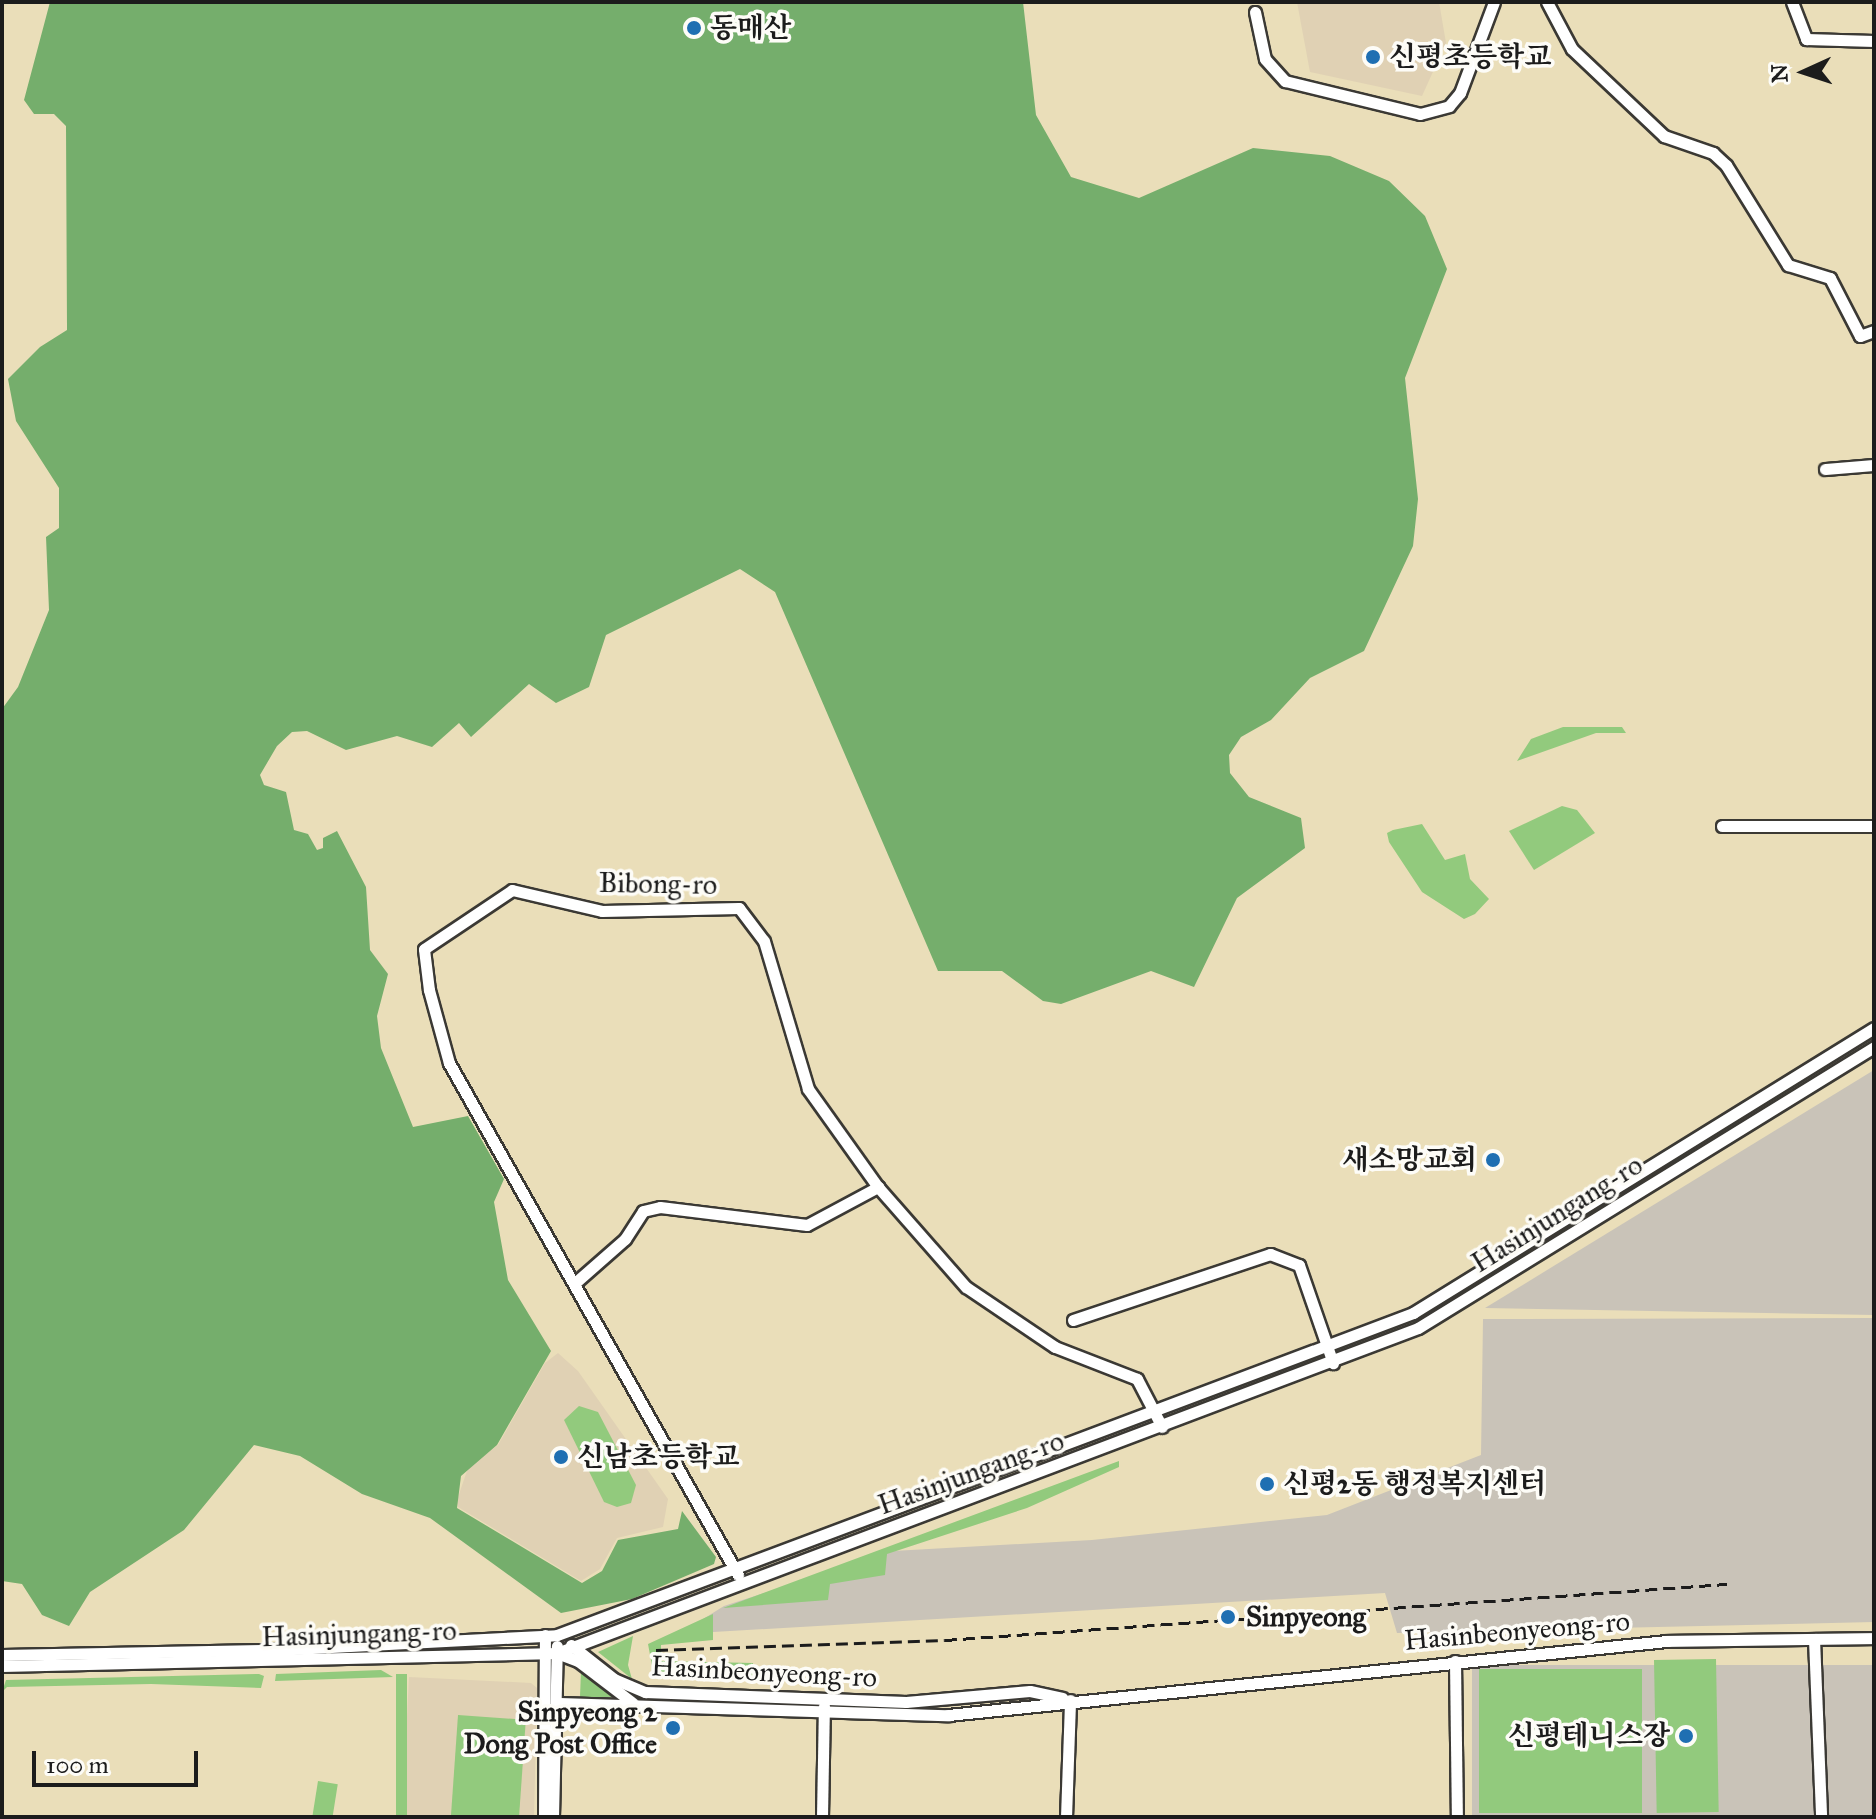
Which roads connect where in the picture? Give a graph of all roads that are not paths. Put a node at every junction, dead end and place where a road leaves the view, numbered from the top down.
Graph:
1 (1494, 2) edge
2 (1547, 2) edge
3 (1792, 2) edge
4 (1255, 12) dead end
5 (1874, 41) edge
6 (1874, 331) edge
7 (1874, 465) edge
8 (1825, 469) dead end
9 (1722, 826) dead end
10 (1874, 826) edge
11 (1874, 1028) edge
12 (1874, 1047) edge
13 (878, 1187) junction
14 (576, 1282) junction
15 (1413, 1313) junction
16 (1073, 1320) dead end
17 (1418, 1328) junction
18 (1326, 1344) junction
19 (1333, 1363) junction
20 (1154, 1410) junction
21 (1162, 1427) junction
22 (736, 1570) junction
23 (742, 1583) junction
24 (551, 1635) junction
25 (1874, 1638) edge
26 (1814, 1639) junction
27 (451, 1642) junction
28 (575, 1647) junction
29 (411, 1650) junction
30 (551, 1653) junction
31 (2, 1655) edge
32 (451, 1655) junction
33 (265, 1656) junction
34 (1455, 1661) junction
35 (2, 1666) edge
36 (1070, 1700) junction
37 (557, 1703) junction
38 (637, 1704) junction
39 (824, 1706) junction
40 (544, 1817) edge
41 (553, 1817) edge
42 (822, 1817) edge
43 (1066, 1817) edge
44 (1457, 1817) edge
45 (1821, 1817) edge

1 - 4 street
2 - 6 street
3 - 5 street
7 - 8 street
9 - 10 street
11 - 15 street, Hasinjungang-ro
12 - 17 street, Hasinjungang-ro
13 - 14 street
13 - 14 street, Bibong-ro
13 - 20 street, Bibong-ro
14 - 22 street, Bibong-ro
15 - 17 street
15 - 18 street, Hasinjungang-ro
16 - 18 street
17 - 19 street, Hasinjungang-ro
18 - 19 street
18 - 20 street, Hasinjungang-ro
19 - 21 street, Hasinjungang-ro
20 - 21 street, Bibong-ro
20 - 22 street, Hasinjungang-ro
21 - 23 street, Hasinjungang-ro
22 - 23 street, Bibong-ro
22 - 24 street, Hasinjungang-ro
23 - 28 street, Hasinjungang-ro
24 - 27 street, Hasinjungang-ro
24 - 28 street, Hasinbeonyeong-ro
24 - 30 street
25 - 26 street, Hasinbeonyeong-ro
26 - 34 street, Hasinbeonyeong-ro
26 - 45 street
27 - 29 street, Hasinjungang-ro
27 - 32 street
28 - 30 street, Hasinjungang-ro
28 - 39 street, Hasinbeonyeong-ro
29 - 32 street, Hasinjungang-ro
29 - 33 street, Hasinjungang-ro
30 - 32 street, Hasinjungang-ro
30 - 37 street
30 - 38 street
30 - 40 street
31 - 33 street, Hasinjungang-ro
33 - 35 street, Hasinjungang-ro
34 - 36 street, Hasinbeonyeong-ro
34 - 44 street
36 - 39 street, Hasinbeonyeong-ro
36 - 43 street
37 - 38 street, Hasinbeonyeong-ro
37 - 41 street
38 - 39 street, Hasinbeonyeong-ro
39 - 42 street

